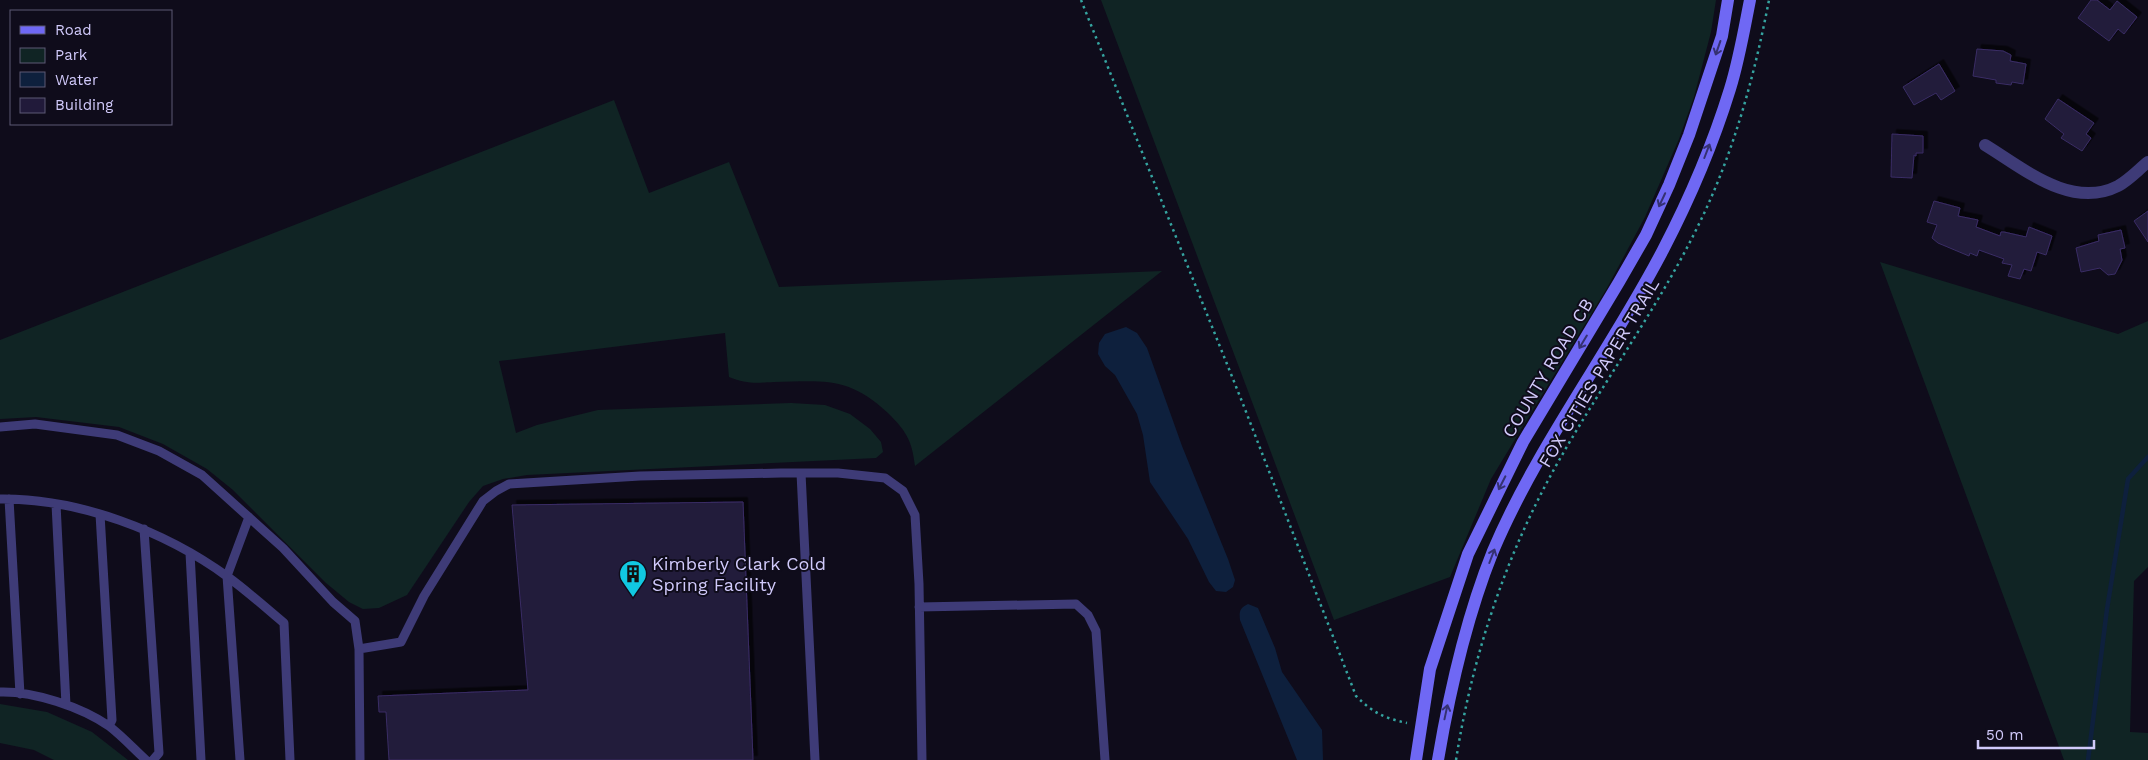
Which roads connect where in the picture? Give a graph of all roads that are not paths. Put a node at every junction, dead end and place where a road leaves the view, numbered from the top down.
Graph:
1 (1728, 0) edge
2 (1750, 0) edge
3 (1985, 145) dead end
4 (2148, 162) edge
5 (0, 427) edge
6 (801, 473) junction
7 (5, 499) edge
8 (56, 504) junction
9 (100, 514) junction
10 (249, 517) junction
11 (144, 528) junction
12 (190, 553) junction
13 (226, 576) junction
14 (919, 607) junction
15 (359, 649) junction
16 (0, 692) edge
17 (20, 694) junction
18 (66, 705) junction
19 (109, 726) junction
20 (146, 760) edge
21 (154, 760) edge
22 (201, 760) edge
23 (240, 760) edge
24 (290, 760) edge
25 (360, 760) edge
26 (815, 760) edge
27 (922, 760) edge
28 (1105, 760) edge
29 (1416, 760) edge
30 (1438, 760) edge

1 -> 29 main road, COUNTY ROAD CB
30 -> 2 main road
3 - 4 street
5 - 10 lane
6 - 14 lane
6 - 15 lane
6 - 26 lane
7 - 8 lane
7 - 17 lane
8 - 9 lane
8 - 18 lane
9 - 11 lane
9 - 19 lane
10 - 13 lane
10 - 15 lane
11 - 12 lane
11 - 21 lane
12 - 13 lane
12 - 22 lane
13 - 23 lane
13 - 24 lane
14 - 27 lane
14 - 28 lane
15 - 25 lane
16 - 17 lane
17 - 18 lane
18 - 19 lane
19 - 20 lane

